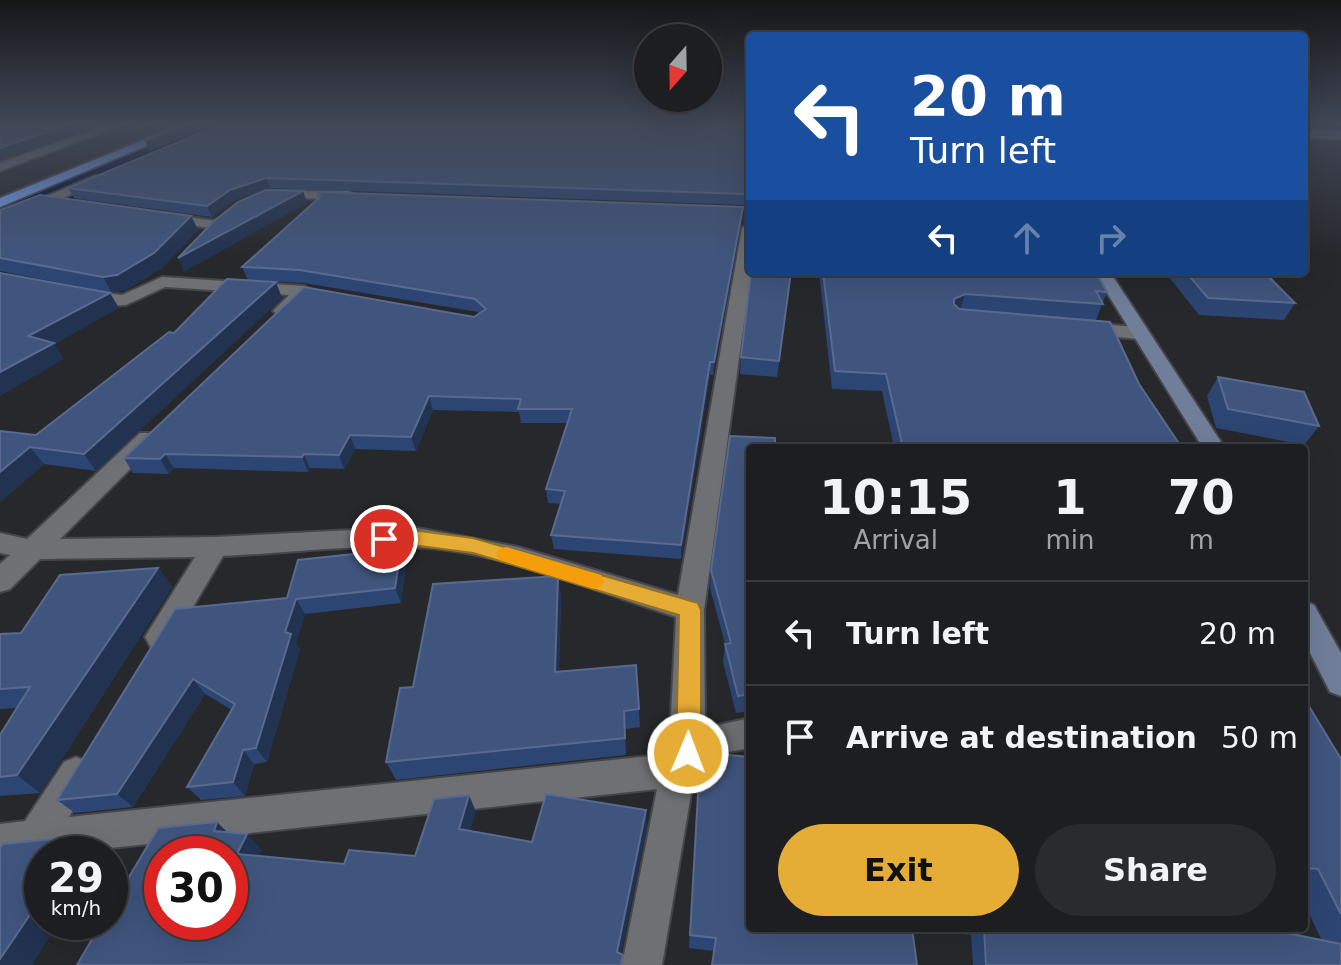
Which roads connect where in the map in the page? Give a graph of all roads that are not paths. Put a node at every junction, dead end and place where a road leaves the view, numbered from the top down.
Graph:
1 (60, 168) edge
2 (85, 168) edge
3 (119, 171) edge
4 (0, 192) edge
5 (371, 196) edge
6 (255, 198) edge
7 (46, 202) junction
8 (0, 203) edge
9 (77, 206) edge
10 (155, 217) edge
11 (0, 221) edge
12 (217, 226) edge
13 (746, 253) edge
14 (1104, 276) edge
15 (56, 289) edge
16 (269, 324) edge
17 (1068, 328) edge
18 (1139, 333) junction
19 (167, 420) edge
20 (1211, 444) edge
21 (0, 543) edge
22 (215, 547) junction
23 (30, 549) junction
24 (0, 581) edge
25 (690, 610) junction
26 (1308, 629) edge
27 (1314, 653) edge
28 (142, 666) edge
29 (1341, 682) edge
30 (746, 734) edge
31 (92, 746) edge
32 (683, 761) junction
33 (37, 836) edge
34 (60, 836) edge
35 (24, 840) edge
36 (0, 842) edge
37 (642, 965) edge

1 - 4 highway
2 - 8 highway
3 - 7 street
5 - 6 street
7 - 9 street
7 - 11 street
10 - 12 street
13 - 25 street
14 - 18 main road
15 - 16 street
17 - 18 street
18 - 20 main road
19 - 23 street
21 - 23 street
22 - 23 street
22 - 25 street
22 - 28 street
23 - 24 street
25 - 32 street
26 - 27 main road
27 - 29 main road
30 - 32 street
31 - 33 street
32 - 34 street
32 - 37 street
35 - 36 street

